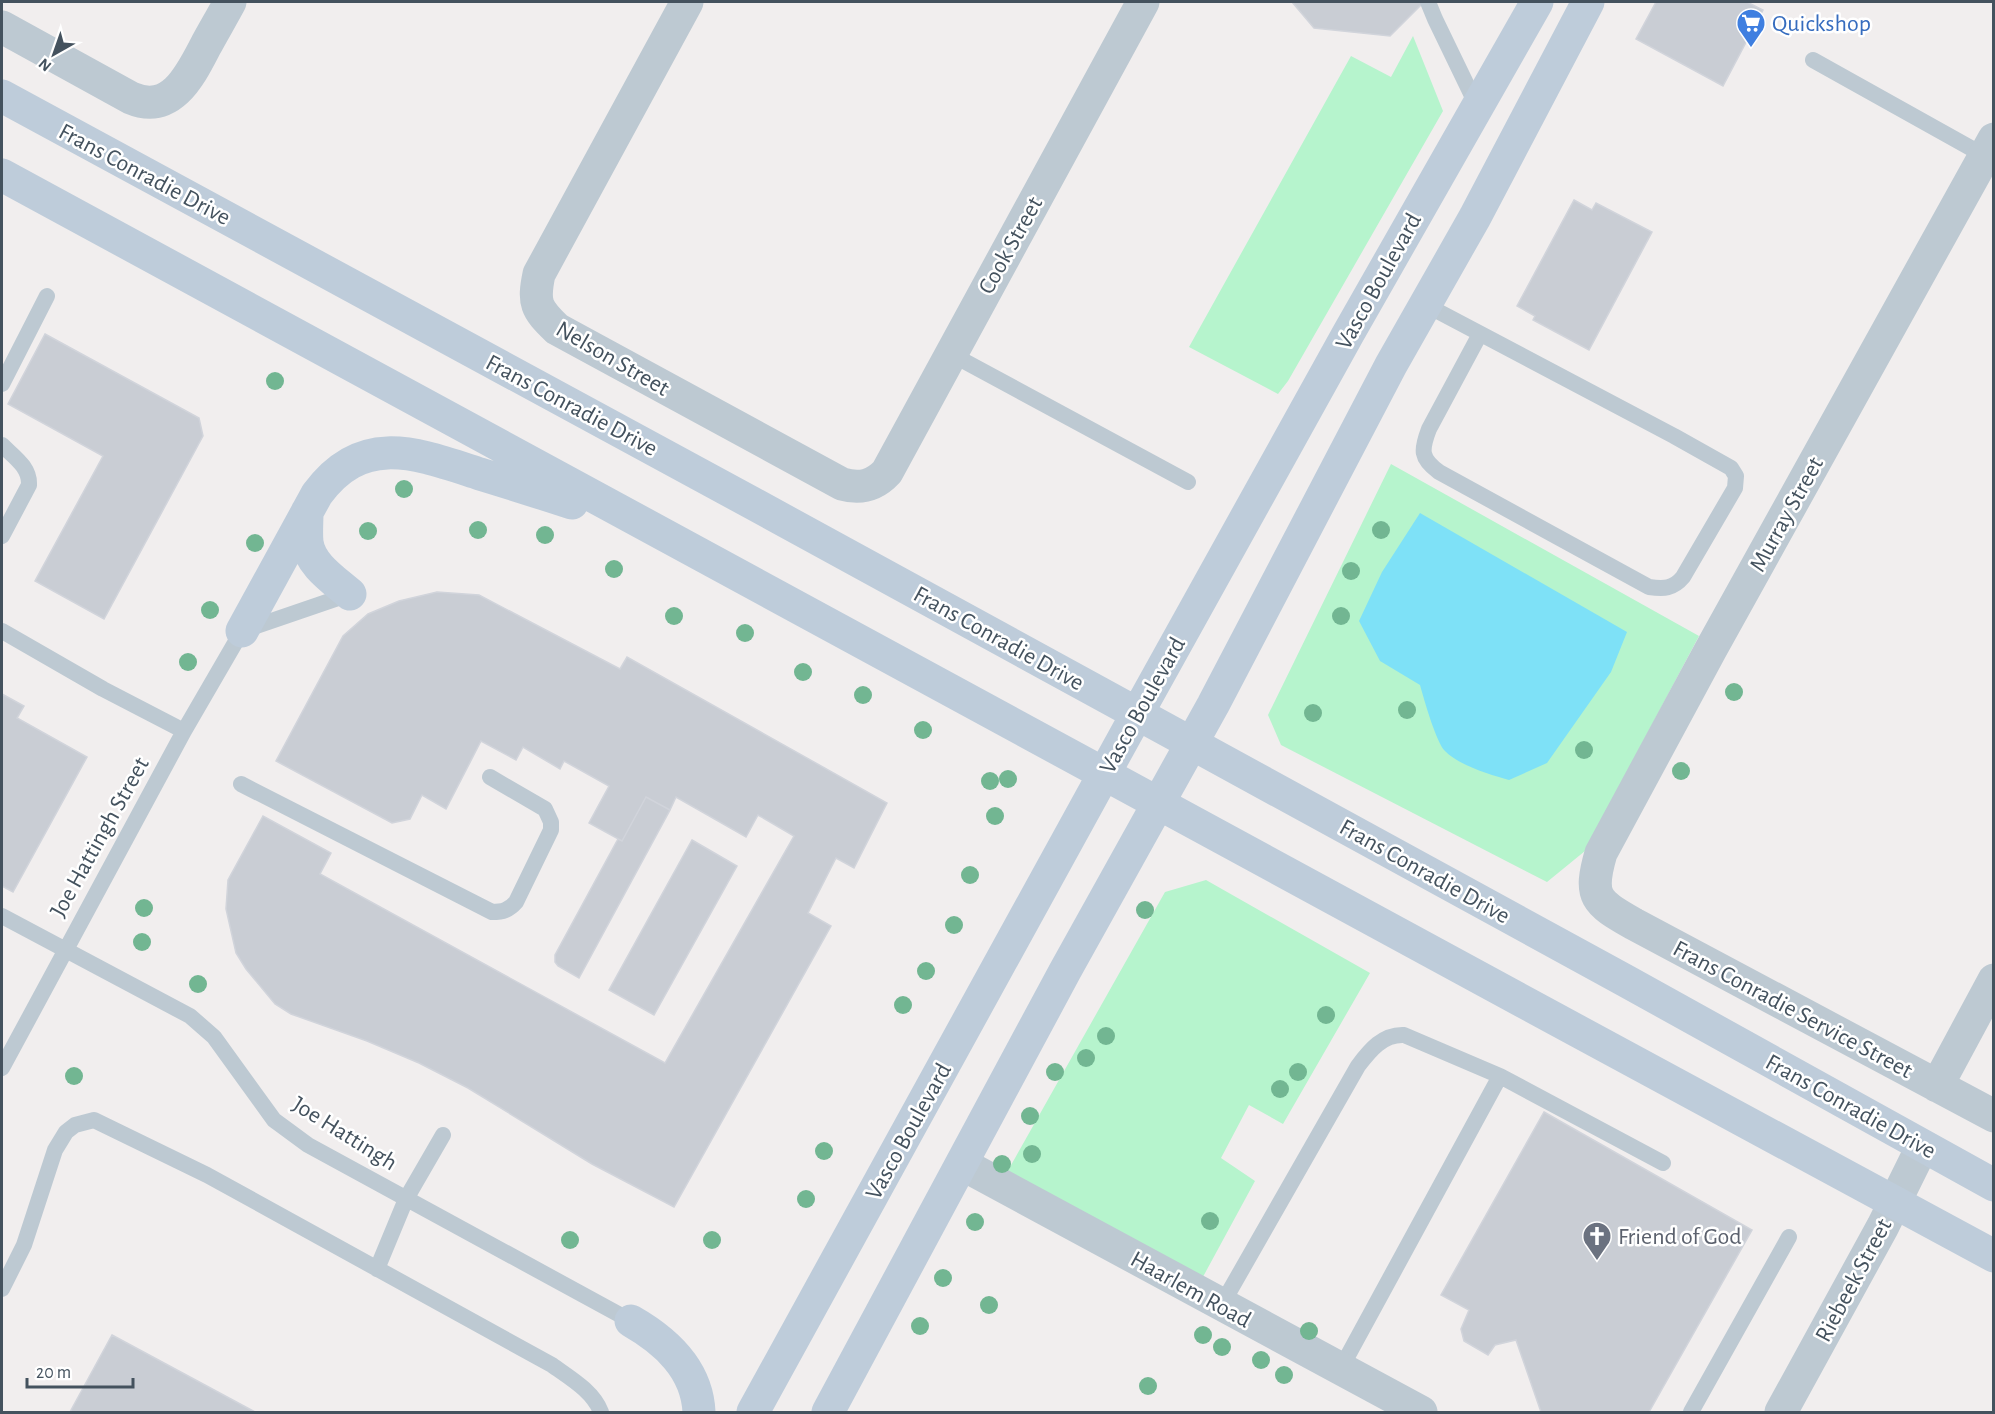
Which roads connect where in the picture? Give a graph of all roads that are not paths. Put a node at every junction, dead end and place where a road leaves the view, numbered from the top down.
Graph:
1 (230, 2) edge
2 (687, 2) edge
3 (1143, 2) edge
4 (1428, 2) edge
5 (1536, 2) edge
6 (1588, 2) edge
7 (2, 27) edge
8 (1813, 60) dead end
9 (2, 96) edge
10 (1477, 106) junction
11 (1989, 147) edge
12 (2, 175) edge
13 (47, 296) dead end
14 (1426, 305) junction
15 (1480, 334) junction
16 (951, 354) junction
17 (2, 384) edge
18 (2, 445) edge
19 (1188, 482) dead end
20 (872, 484) joint
21 (307, 512) junction
22 (645, 526) junction
23 (2, 536) edge
24 (350, 594) joint
25 (2, 631) edge
26 (242, 631) junction
27 (1137, 714) junction
28 (184, 731) junction
29 (1191, 744) junction
30 (1104, 774) junction
31 (490, 777) dead end
32 (241, 784) dead end
33 (1157, 803) junction
34 (1596, 895) joint
35 (2, 916) edge
36 (64, 950) junction
37 (1994, 980) edge
38 (2, 1068) edge
39 (1500, 1076) junction
40 (1937, 1086) junction
41 (1994, 1116) edge
42 (443, 1136) dead end
43 (1923, 1147) junction
44 (1663, 1163) dead end
45 (962, 1164) junction
46 (1994, 1185) edge
47 (406, 1199) junction
48 (1894, 1202) junction
49 (1789, 1237) dead end
50 (1994, 1256) edge
51 (377, 1269) junction
52 (2, 1289) edge
53 (1221, 1306) junction
54 (631, 1321) joint
55 (1340, 1370) junction
56 (601, 1413) edge
57 (699, 1413) edge
58 (753, 1413) edge
59 (828, 1413) edge
60 (1421, 1413) edge
61 (1691, 1413) edge
62 (1781, 1413) edge

1 - 7 street
2 - 20 street, Nelson Street
3 - 16 street, Cook Street
4 - 10 lane
5 - 10 main road, Vasco Boulevard
6 - 14 main road
8 - 11 lane
9 - 27 main road, Frans Conradie Drive
10 - 27 main road, Vasco Boulevard
11 - 34 street, Murray Street
12 - 22 main road
13 - 17 lane
14 - 15 lane
14 - 29 main road
15 - 15 lane
16 - 19 lane
16 - 20 street, Cook Street
18 - 23 lane
21 - 22 main road
21 - 24 main road
21 - 26 main road
22 - 30 main road
24 - 26 lane
25 - 28 lane
26 - 28 lane, Joe Hattingh Street
27 - 29 main road, Frans Conradie Drive
27 - 30 main road, Vasco Boulevard
28 - 36 lane, Joe Hattingh Street
29 - 33 main road
29 - 43 main road, Frans Conradie Drive
30 - 33 main road
30 - 58 main road, Vasco Boulevard
31 - 32 lane
33 - 45 main road
33 - 48 main road
34 - 40 street, Frans Conradie Service Street
35 - 36 lane, Joe Hattingh
36 - 38 lane, Joe Hattingh Street
36 - 47 lane, Joe Hattingh
37 - 40 street
39 - 44 lane
39 - 53 lane
39 - 55 lane
40 - 41 street, Frans Conradie Service Street
42 - 47 lane
43 - 46 main road, Frans Conradie Drive
43 - 48 street, Riebeek Street
45 - 53 street, Haarlem Road
45 - 59 main road
47 - 51 lane
47 - 54 lane, Joe Hattingh
48 - 50 main road
48 - 62 street, Riebeek Street
49 - 61 lane
51 - 52 lane
51 - 56 lane
53 - 55 street, Haarlem Road
54 - 57 main road
55 - 60 street, Haarlem Road

